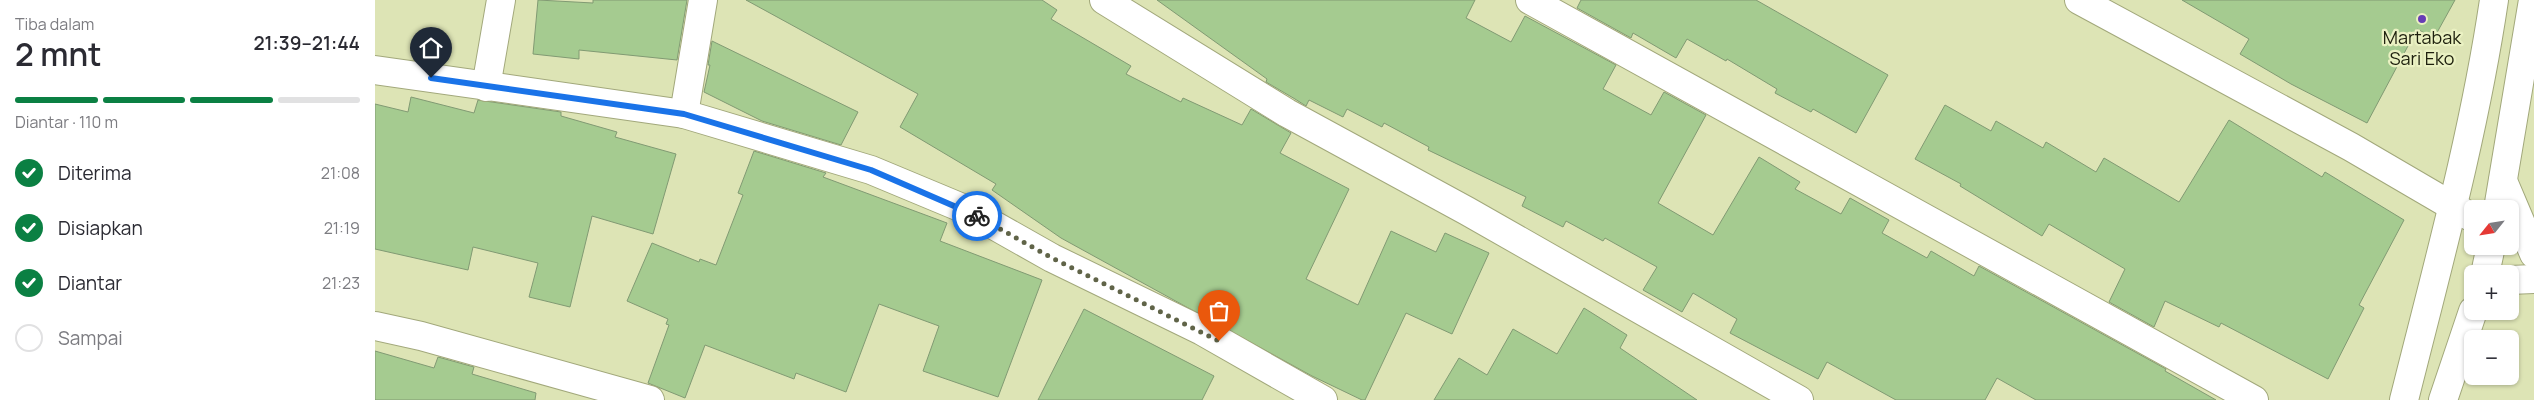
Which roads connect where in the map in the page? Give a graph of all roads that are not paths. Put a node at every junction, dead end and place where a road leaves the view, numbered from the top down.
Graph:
1 (501, 0) edge
2 (703, 0) edge
3 (1104, 0) edge
4 (1530, 0) edge
5 (2079, 0) edge
6 (2494, 0) edge
7 (2533, 0) edge
8 (375, 70) edge
9 (486, 87) junction
10 (684, 114) junction
11 (2503, 181) junction
12 (2500, 200) edge
13 (2462, 212) edge
14 (2519, 250) edge
15 (2534, 254) edge
16 (2534, 262) edge
17 (2534, 279) edge
18 (2519, 280) edge
19 (2470, 320) edge
20 (375, 326) edge
21 (650, 400) edge
22 (1323, 400) edge
23 (1799, 400) edge
24 (2254, 400) edge
25 (2404, 400) edge
26 (2443, 400) edge

1 - 9 street
2 - 10 street
3 - 23 street
4 - 24 street
5 - 13 street
6 - 13 street
7 - 11 street
8 - 9 street
9 - 10 street
10 - 22 street
11 - 12 street
11 - 15 street
13 - 25 street
14 - 16 street
17 - 18 street
19 - 26 street
20 - 21 street

